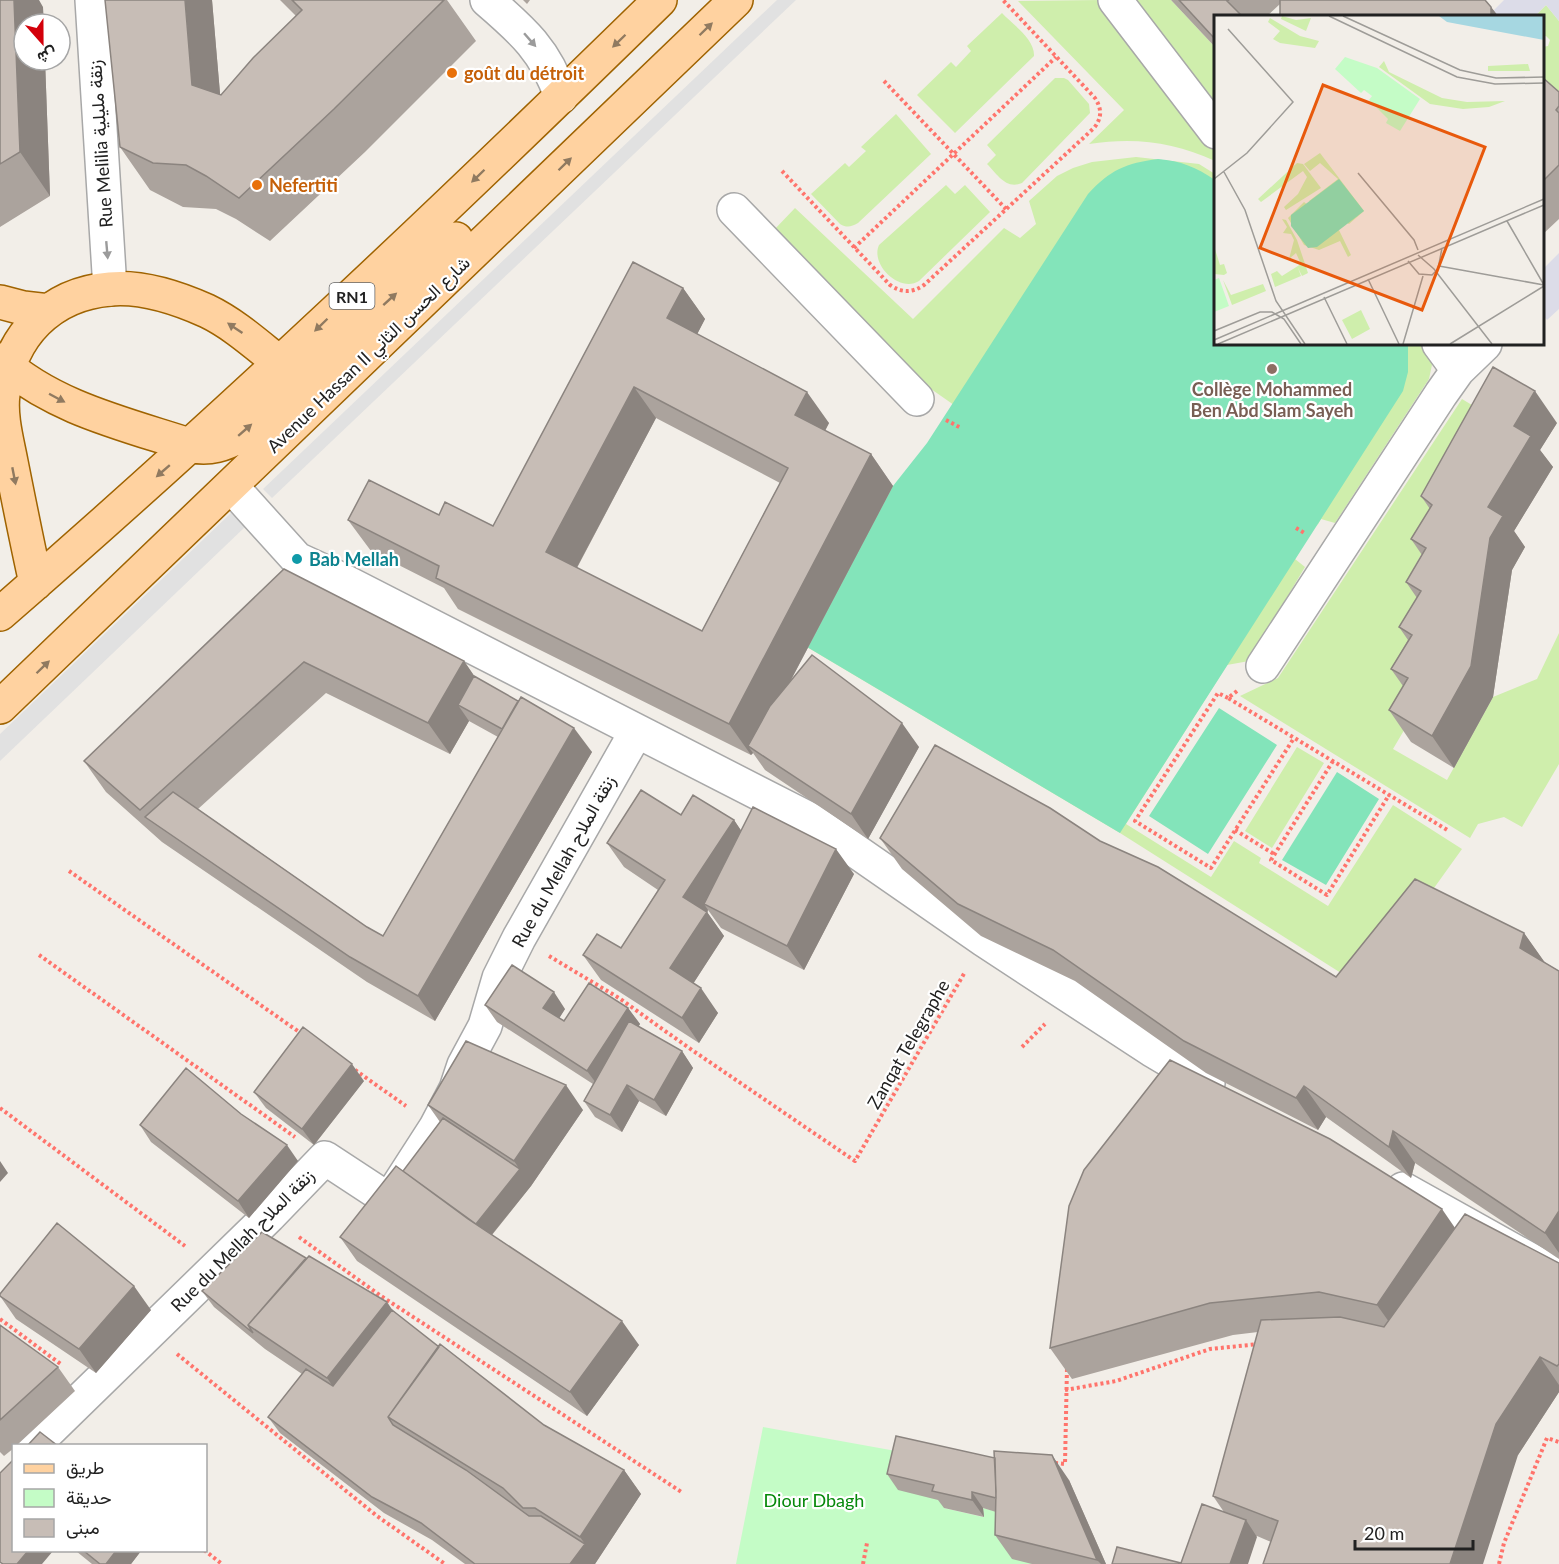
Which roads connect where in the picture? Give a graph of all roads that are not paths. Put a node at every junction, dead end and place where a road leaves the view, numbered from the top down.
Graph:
1 (92, 0) edge
2 (488, 0) edge
3 (660, 0) edge
4 (736, 0) edge
5 (1114, 0) edge
6 (561, 97) junction
7 (1214, 131) edge
8 (523, 205) junction
9 (734, 210) dead end
10 (110, 289) junction
11 (0, 302) edge
12 (49, 311) junction
13 (1440, 345) edge
14 (1484, 345) edge
15 (4, 363) edge
16 (281, 364) junction
17 (1458, 370) junction
18 (917, 399) dead end
19 (2, 429) edge
20 (192, 446) junction
21 (231, 486) junction
22 (36, 583) junction
23 (0, 614) edge
24 (1263, 666) road end
25 (0, 707) edge
26 (636, 732) junction
27 (1234, 1097) edge
28 (1382, 1177) edge
29 (1559, 1276) edge
30 (35, 1444) edge

1 -> 10 street, Rue Melilia زنقة مليلية
2 -> 6 street
3 -> 6 main road, RN1
8 -> 4 main road, Avenue Hassan II شارع الحسن الثاني
5 - 7 street
6 -> 16 main road, RN1
20 -> 8 main road
8 - 21 main road, Avenue Hassan II شارع الحسن الثاني
9 - 18 street
10 - 12 main road
16 -> 10 main road
11 - 12 main road
12 - 15 main road
13 - 17 street
14 - 17 street
15 - 19 main road
15 -> 20 main road
16 - 20 main road, RN1
17 - 24 street
19 -> 22 main road
20 -> 22 main road, RN1
25 -> 21 main road, Avenue Hassan II شارع الحسن الثاني
21 - 26 street
22 - 23 main road, RN1
26 - 27 street
26 - 30 street, Rue du Mellah زنقة الملاح
28 - 29 street

